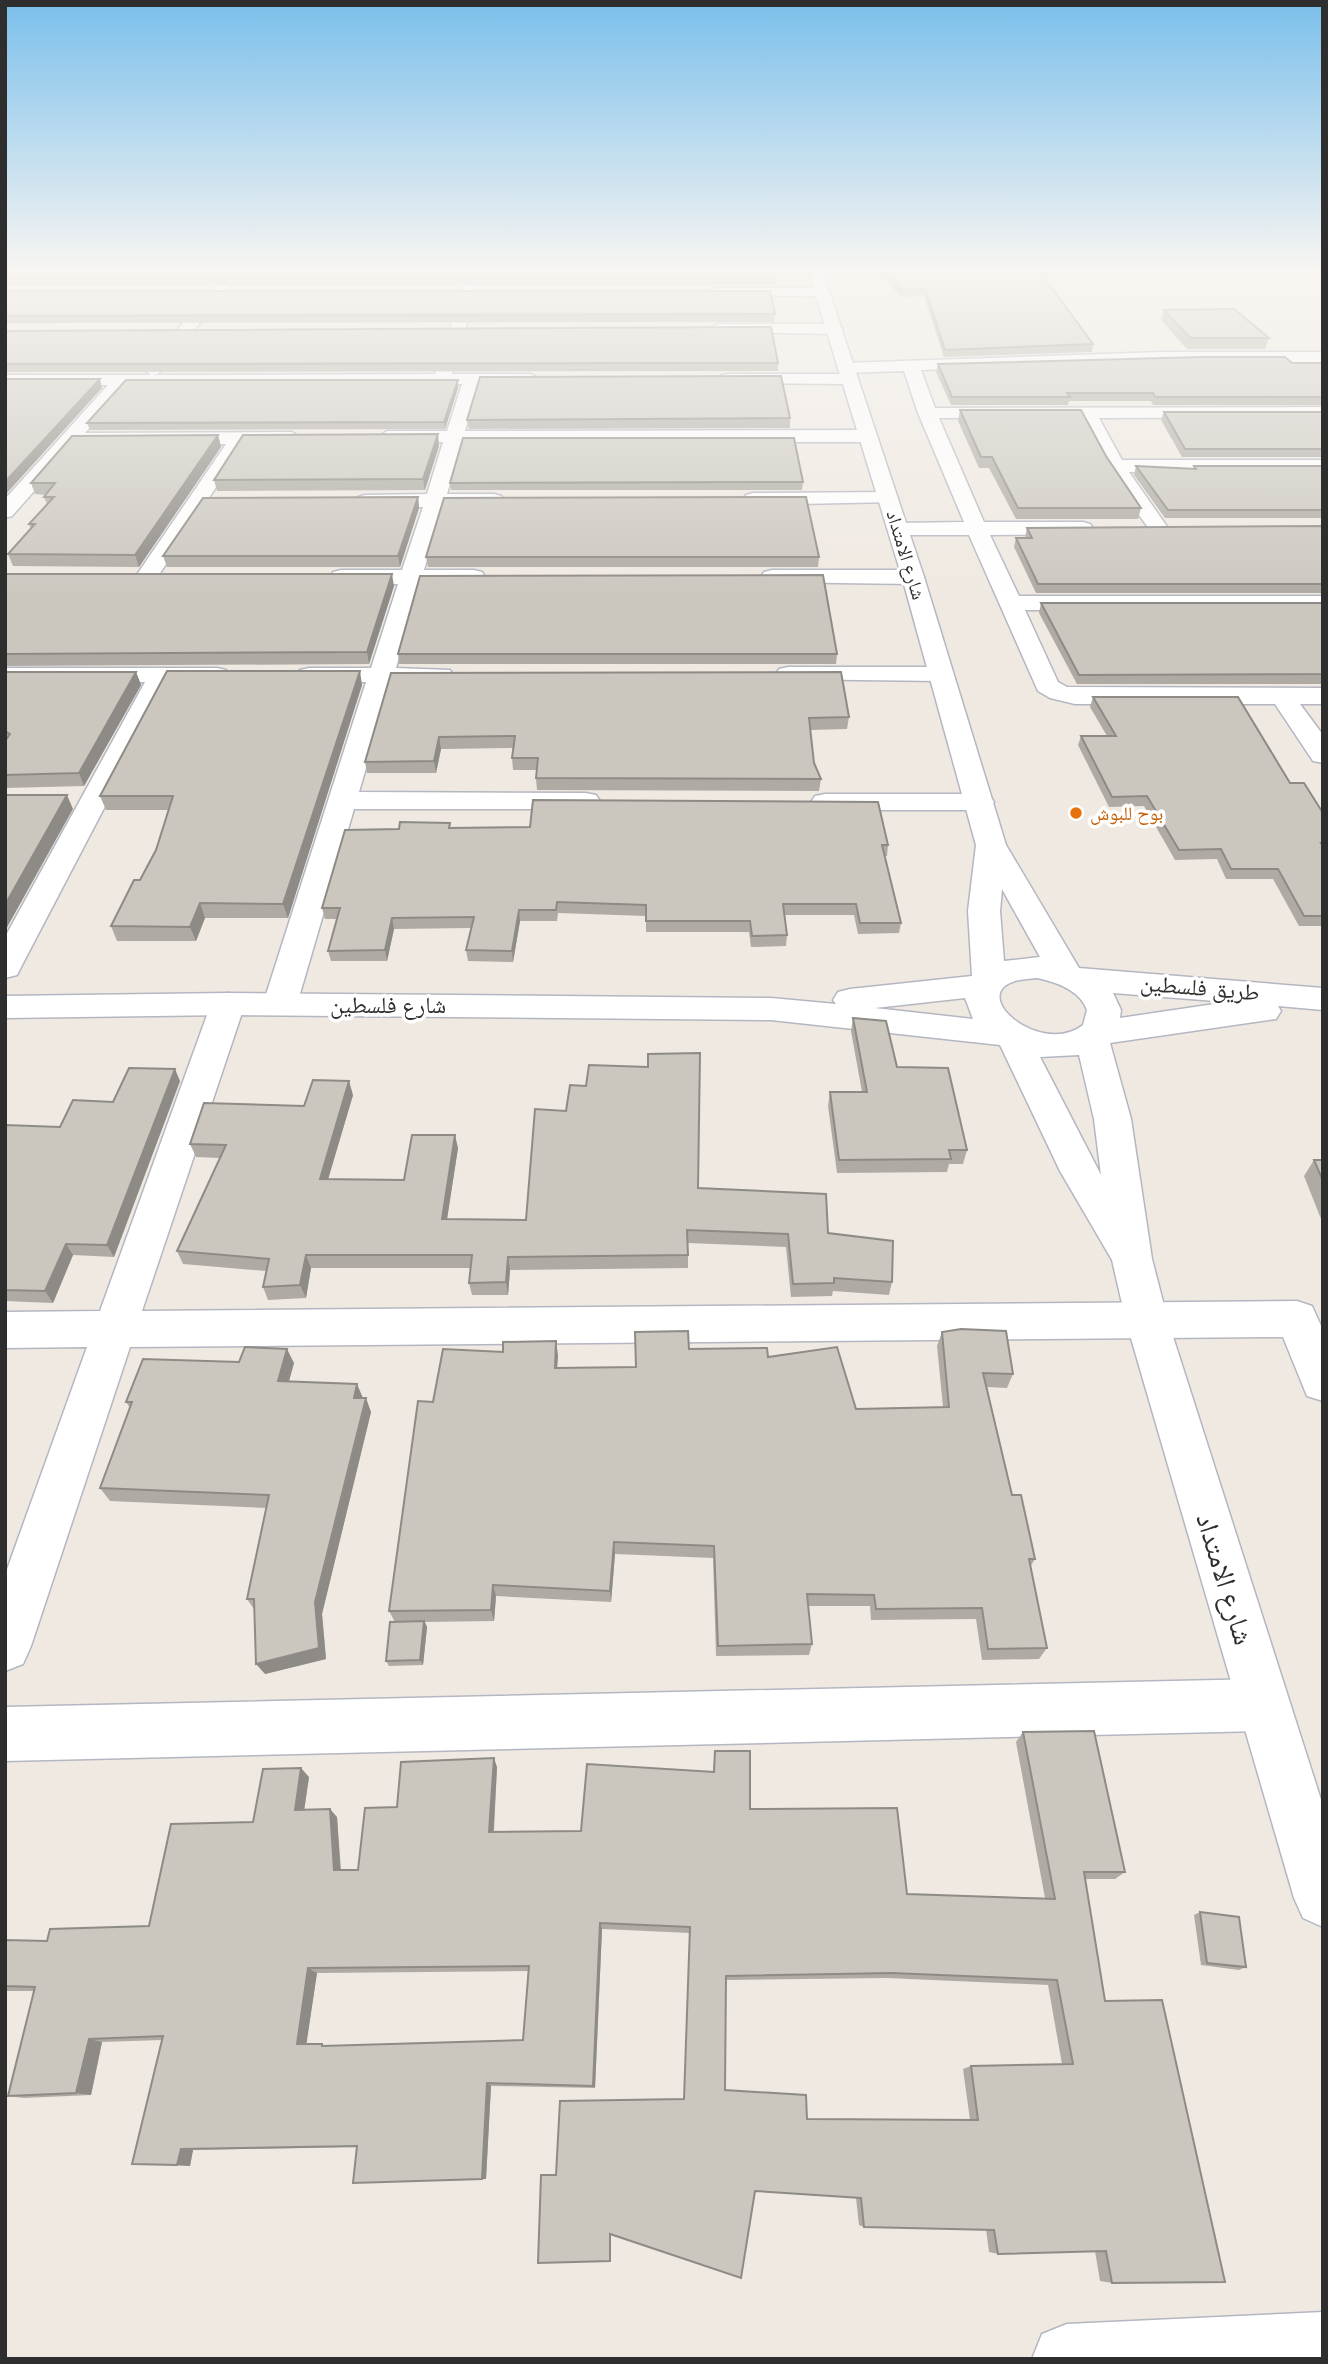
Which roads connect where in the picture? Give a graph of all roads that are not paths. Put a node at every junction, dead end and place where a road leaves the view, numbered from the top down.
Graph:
1 (147, 377) edge
2 (755, 377) edge
3 (848, 377) edge
4 (915, 377) edge
5 (472, 379) junction
6 (542, 379) edge
7 (709, 379) edge
8 (5, 380) edge
9 (122, 380) junction
10 (144, 380) junction
11 (441, 380) joint
12 (1191, 394) edge
13 (1087, 412) junction
14 (1206, 412) junction
15 (1323, 412) edge
16 (927, 413) junction
17 (868, 436) junction
18 (374, 437) edge
19 (455, 437) junction
20 (239, 438) junction
21 (306, 438) edge
22 (70, 439) junction
23 (1115, 466) junction
24 (1323, 466) edge
25 (888, 498) junction
26 (737, 499) edge
27 (196, 500) junction
28 (223, 500) edge
29 (517, 500) edge
30 (342, 501) edge
31 (435, 501) junction
32 (8, 507) edge
33 (975, 528) junction
34 (1106, 528) edge
35 (1132, 528) edge
36 (1158, 528) junction
37 (1184, 528) edge
38 (898, 529) junction
39 (121, 576) edge
40 (147, 576) junction
41 (175, 576) edge
42 (314, 577) edge
43 (412, 577) junction
44 (495, 577) edge
45 (746, 577) edge
46 (913, 577) junction
47 (1012, 603) junction
48 (1323, 603) edge
49 (758, 674) edge
50 (940, 674) junction
51 (5, 675) edge
52 (161, 675) junction
53 (244, 675) edge
54 (285, 675) edge
55 (381, 675) junction
56 (465, 675) edge
57 (1323, 696) edge
58 (1283, 697) junction
59 (1323, 755) edge
60 (343, 800) junction
61 (606, 801) edge
62 (800, 802) edge
63 (980, 802) junction
64 (990, 845) junction
65 (5, 967) edge
66 (1071, 976) junction
67 (988, 983) junction
68 (1323, 999) edge
69 (228, 1004) junction
70 (280, 1004) junction
71 (1323, 1006) edge
72 (5, 1007) edge
73 (771, 1009) junction
74 (1094, 1035) junction
75 (1009, 1036) junction
76 (1132, 1258) junction
77 (1310, 1319) edge
78 (1147, 1321) junction
79 (117, 1329) junction
80 (5, 1330) edge
81 (1323, 1382) edge
82 (5, 1646) edge
83 (1262, 1705) junction
84 (5, 1734) edge
85 (1323, 1898) edge
86 (1323, 2347) edge
87 (1067, 2359) edge

1 - 10 street
2 - 7 street
3 - 17 street, شارع الامتداد
4 - 16 street
5 - 6 street
5 - 11 street
5 - 19 street
8 - 9 street
9 - 10 street
9 - 22 street
10 - 11 street
12 - 14 street
13 - 14 street
13 - 16 street
13 - 23 street
14 - 15 street
16 - 33 street
17 - 19 street
17 - 25 street, شارع الامتداد
18 - 19 street
19 - 31 street
20 - 21 street
20 - 22 street
20 - 27 street
22 - 32 street
23 - 24 street
23 - 36 street
25 - 26 street
25 - 38 street, شارع الامتداد
27 - 28 street
27 - 40 street
29 - 31 street
30 - 31 street
31 - 43 street
33 - 34 street
33 - 38 street
33 - 47 street
35 - 36 street
36 - 37 street
38 - 46 street, شارع الامتداد
39 - 40 street
40 - 41 street
42 - 43 street
43 - 44 street
43 - 55 street
45 - 46 street
46 - 50 street, شارع الامتداد
47 - 48 street
47 - 58 street
49 - 50 street
50 - 63 street, شارع الامتداد
51 - 52 street
52 - 53 street
52 - 65 street
54 - 55 street
55 - 56 street
55 - 60 street
57 - 58 street
58 - 59 street
60 - 61 street
60 - 70 street
62 - 63 street
63 - 64 street, شارع الامتداد
64 - 66 street, شارع الامتداد
64 - 67 street, شارع الامتداد
66 - 67 street
66 - 68 street, طريق فلسطين
66 - 74 street
67 - 73 street, شارع فلسطين
67 - 75 street
69 - 70 street, شارع فلسطين
69 - 72 street, شارع فلسطين
69 - 79 street
70 - 73 street, شارع فلسطين
71 - 74 street
73 - 75 street, شارع فلسطين
74 - 75 street
74 - 76 street, شارع الامتداد
75 - 76 street, شارع الامتداد
76 - 78 street, شارع الامتداد
77 - 78 street
77 - 81 street
78 - 79 street
78 - 83 street, شارع الامتداد
79 - 80 street
79 - 82 street
83 - 84 street
83 - 85 street, شارع الامتداد
86 - 87 street

